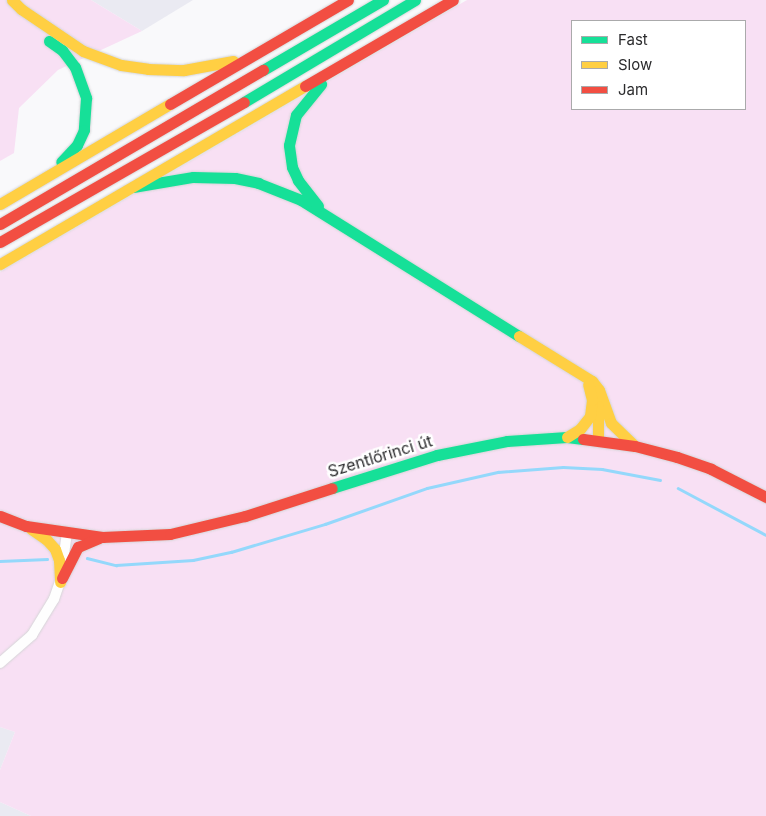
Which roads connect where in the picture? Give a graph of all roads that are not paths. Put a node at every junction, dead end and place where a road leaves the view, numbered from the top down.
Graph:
1 (0, 0) edge
2 (12, 0) edge
3 (348, 0) edge
4 (383, 0) edge
5 (415, 0) edge
6 (453, 0) edge
7 (283, 39) junction
8 (346, 63) junction
9 (133, 186) junction
10 (25, 190) junction
11 (0, 204) edge
12 (323, 213) junction
13 (0, 224) edge
14 (0, 242) edge
15 (0, 264) edge
16 (587, 378) junction
17 (607, 416) junction
18 (567, 437) junction
19 (598, 440) junction
20 (635, 446) junction
21 (766, 497) edge
22 (0, 516) edge
23 (26, 526) junction
24 (67, 533) junction
25 (102, 537) junction
26 (60, 582) junction
27 (0, 663) edge

1 - 10 main road
2 - 7 main road
3 - 7 main road
4 - 13 main road
5 - 14 main road
6 - 8 main road
7 - 10 main road
8 - 9 main road
8 - 12 main road
9 - 12 main road
9 - 15 main road
10 - 11 main road
12 - 16 main road
16 - 17 main road
16 - 18 main road
16 - 19 main road
17 - 19 main road
17 - 20 main road
18 - 19 main road, Szentlőrinci út
18 - 25 main road, Szentlőrinci út
19 - 20 main road, Szentlőrinci út
20 - 21 main road, Szentlőrinci út
22 - 23 main road, Szentlőrinci út
23 - 24 main road, Szentlőrinci út
23 - 26 main road
24 - 25 main road, Szentlőrinci út
24 - 26 street
25 - 26 main road
26 - 27 street

